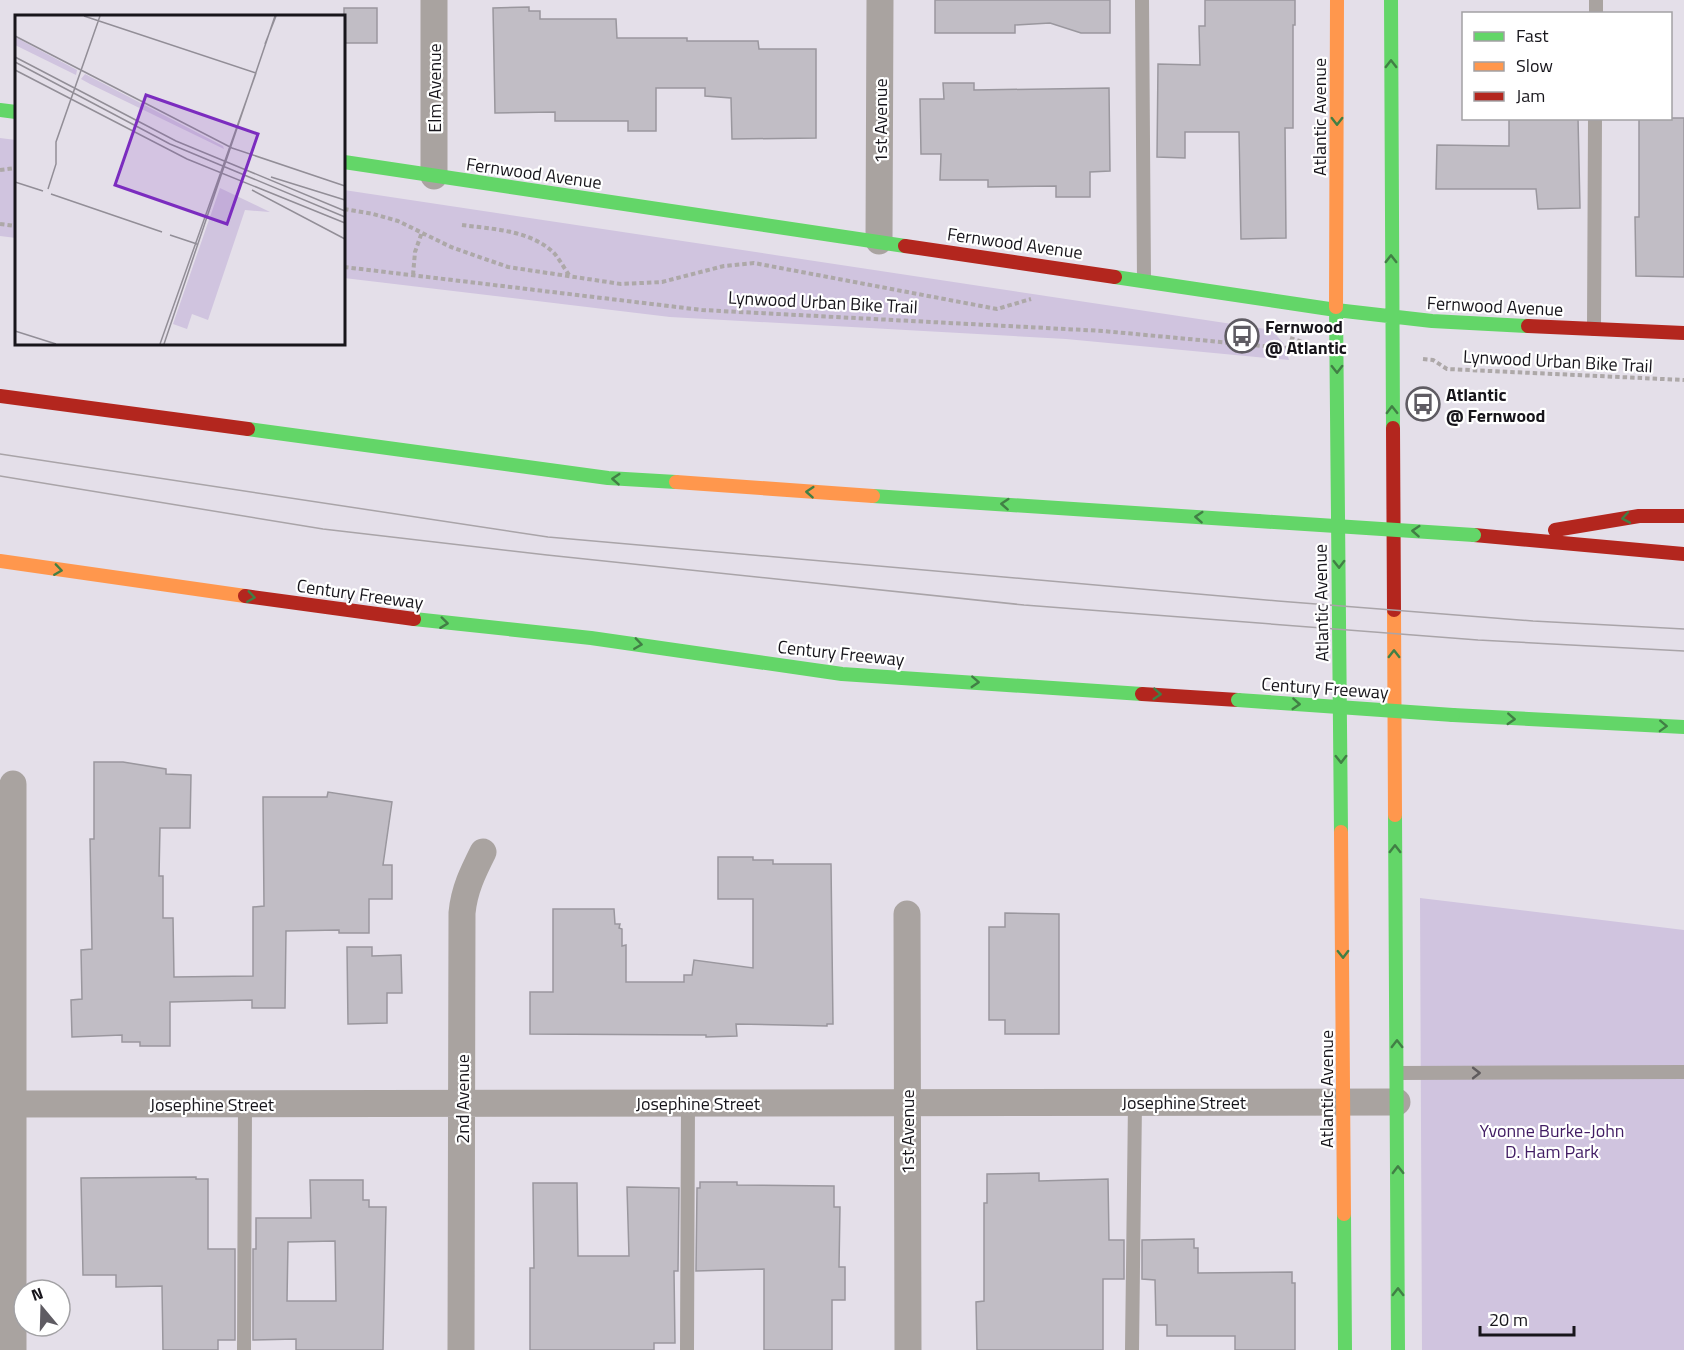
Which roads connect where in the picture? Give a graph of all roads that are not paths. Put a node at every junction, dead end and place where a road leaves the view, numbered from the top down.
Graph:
1 (434, 0) edge
2 (880, 0) edge
3 (1142, 0) edge
4 (1337, 0) edge
5 (1391, 0) edge
6 (0, 110) edge
7 (15, 112) edge
8 (1595, 120) edge
9 (345, 162) edge
10 (434, 176) junction
11 (879, 242) junction
12 (1144, 281) junction
13 (1336, 310) junction
14 (1392, 317) junction
15 (1594, 329) junction
16 (1684, 333) edge
17 (0, 396) edge
18 (1684, 516) edge
19 (1512, 537) junction
20 (1684, 554) edge
21 (0, 561) edge
22 (1600, 724) junction
23 (1684, 727) edge
24 (1652, 740) dead end
25 (13, 784) dead end
26 (483, 852) dead end
27 (907, 914) dead end
28 (1684, 1072) edge
29 (1397, 1073) junction
30 (1135, 1102) junction
31 (1344, 1102) junction
32 (1397, 1102) junction
33 (462, 1103) junction
34 (688, 1103) junction
35 (907, 1103) junction
36 (7, 1104) edge
37 (245, 1104) junction
38 (13, 1350) edge
39 (244, 1350) edge
40 (461, 1350) edge
41 (687, 1350) edge
42 (908, 1350) edge
43 (1132, 1350) edge
44 (1345, 1350) edge
45 (1398, 1350) edge

1 - 10 street, Elm Avenue
2 - 11 street, 1st Avenue
3 - 12 lane
4 -> 13 main road, Atlantic Avenue
14 -> 5 main road
6 - 7 main road
8 - 15 lane
9 - 10 main road, Fernwood Avenue
10 - 11 main road, Fernwood Avenue
11 - 12 main road, Fernwood Avenue
12 - 13 main road, Fernwood Avenue
13 - 14 main road, Fernwood Avenue
13 -> 31 main road, Atlantic Avenue
14 - 15 main road, Fernwood Avenue
29 -> 14 main road
15 - 16 main road, Fernwood Avenue
19 -> 17 main road, bridge
18 -> 19 main road
19 - 20 main road
21 -> 22 main road, Century Freeway, bridge
22 -> 23 main road, Century Freeway
22 - 24 main road
25 - 36 street
26 - 33 street, 2nd Avenue
27 - 35 street, 1st Avenue
29 -> 28 lane
29 - 32 main road
30 - 31 street, Josephine Street
30 - 35 street, Josephine Street
30 - 43 lane
31 - 32 street, Josephine Street
31 - 44 main road, Atlantic Avenue
45 -> 32 main road
33 - 34 street, Josephine Street
33 - 37 street, Josephine Street
33 - 40 street, 2nd Avenue
34 - 35 street, Josephine Street
34 - 41 lane
35 - 42 street, 1st Avenue
36 - 37 street, Josephine Street
36 - 38 street
37 - 39 lane

